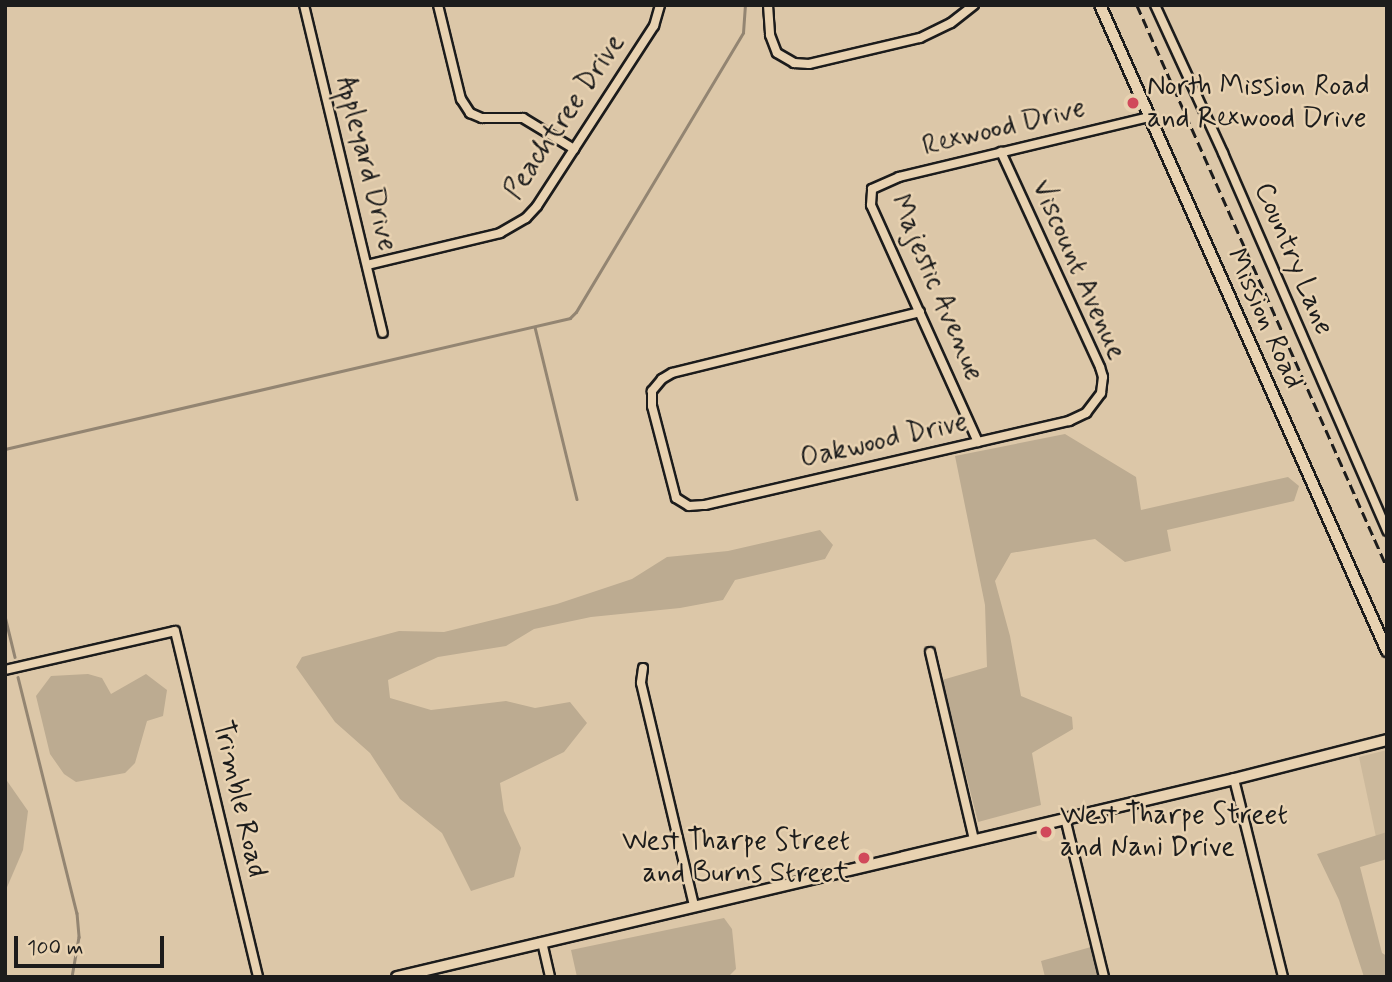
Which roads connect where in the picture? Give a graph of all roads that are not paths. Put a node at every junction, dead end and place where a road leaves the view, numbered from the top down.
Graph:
1 (304, 5) edge
2 (438, 5) edge
3 (660, 5) edge
4 (768, 5) edge
5 (975, 5) edge
6 (1100, 5) edge
7 (1155, 5) edge
8 (1149, 117) junction
9 (574, 149) junction
10 (1001, 152) junction
11 (872, 189) joint
12 (367, 265) junction
13 (920, 312) junction
14 (383, 333) dead end
15 (1093, 406) joint
16 (978, 442) junction
17 (1387, 531) edge
18 (1387, 651) edge
19 (930, 652) dead end
20 (643, 668) dead end
21 (5, 670) edge
22 (1387, 740) edge
23 (1234, 779) junction
24 (1065, 818) junction
25 (974, 840) junction
26 (694, 906) junction
27 (542, 942) junction
28 (400, 976) edge
29 (258, 977) edge
30 (550, 977) edge
31 (1104, 977) edge
32 (1283, 977) edge

1 - 12 street, Appleyard Drive
2 - 9 street
3 - 9 street, Peachtree Drive
4 - 5 street
6 - 8 main road, Mission Road
7 - 17 street, Country Lane
8 - 10 street, Rexwood Drive
8 - 18 main road, Mission Road
9 - 12 street, Peachtree Drive
10 - 11 street, Rexwood Drive
10 - 15 street, Viscount Avenue
11 - 13 street, Majestic Avenue
12 - 14 street, Appleyard Drive
13 - 16 street, Majestic Avenue
13 - 16 street, Oakwood Drive
15 - 16 street, Oakwood Drive
19 - 25 street
20 - 26 street
21 - 29 street, Trimble Road
22 - 23 main road
23 - 24 main road
23 - 32 street
24 - 25 main road
24 - 31 street
25 - 26 main road
26 - 27 main road
27 - 28 main road
27 - 30 street

